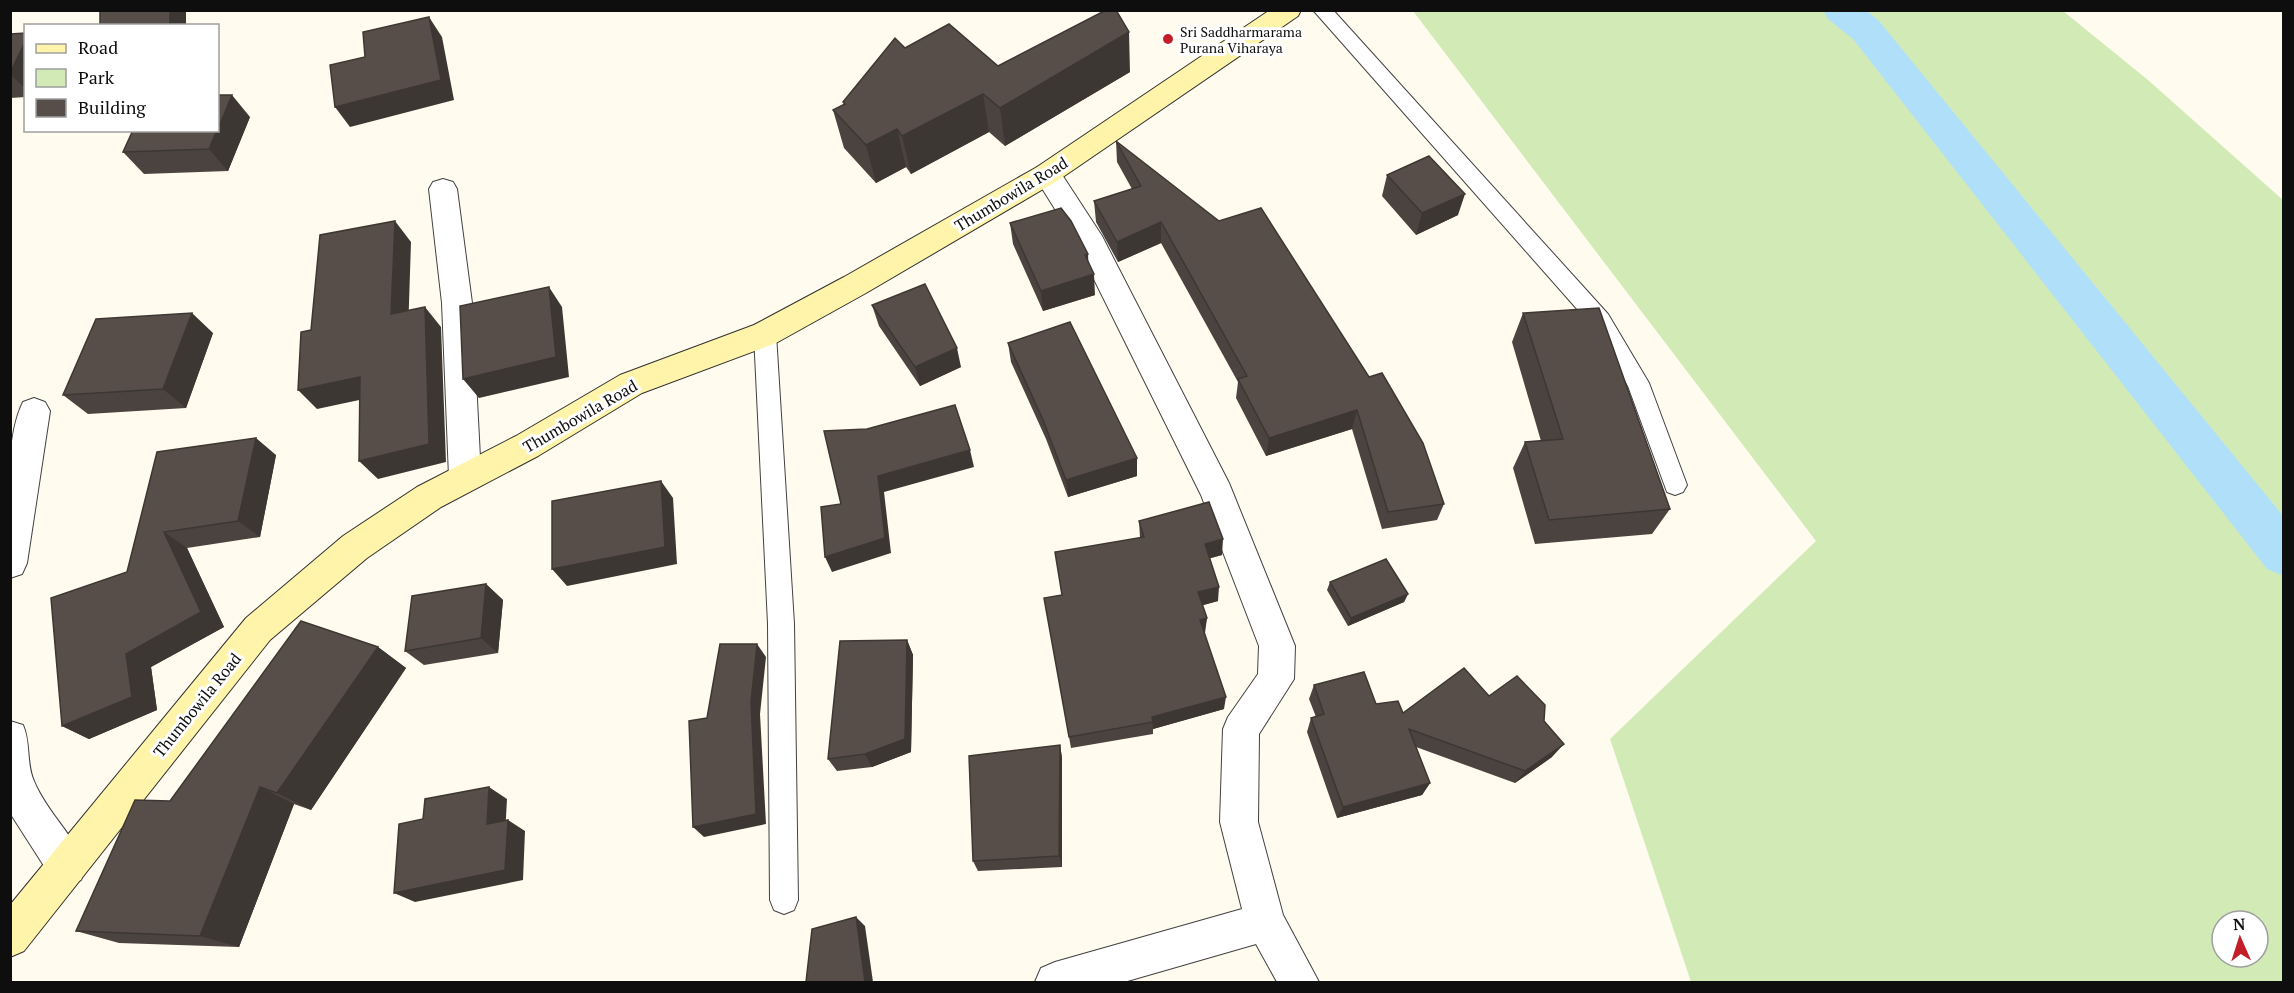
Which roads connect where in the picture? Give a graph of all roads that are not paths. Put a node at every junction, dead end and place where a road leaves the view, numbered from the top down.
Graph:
1 (1289, 10) edge
2 (1322, 10) edge
3 (1047, 174) junction
4 (443, 189) dead end
5 (765, 334) junction
6 (34, 411) dead end
7 (465, 477) junction
8 (1675, 485) dead end
9 (10, 563) edge
10 (10, 738) edge
11 (68, 866) junction
12 (784, 900) dead end
13 (1265, 922) junction
14 (10, 937) edge
15 (1055, 982) edge
16 (1299, 982) edge

1 - 3 street, Thumbowila Road
2 - 8 lane
3 - 5 street, Thumbowila Road
3 - 13 street
4 - 7 street
5 - 7 street, Thumbowila Road
5 - 12 lane
6 - 9 street
7 - 11 street, Thumbowila Road
10 - 11 street
11 - 14 street, Thumbowila Road
13 - 15 street
13 - 16 street

